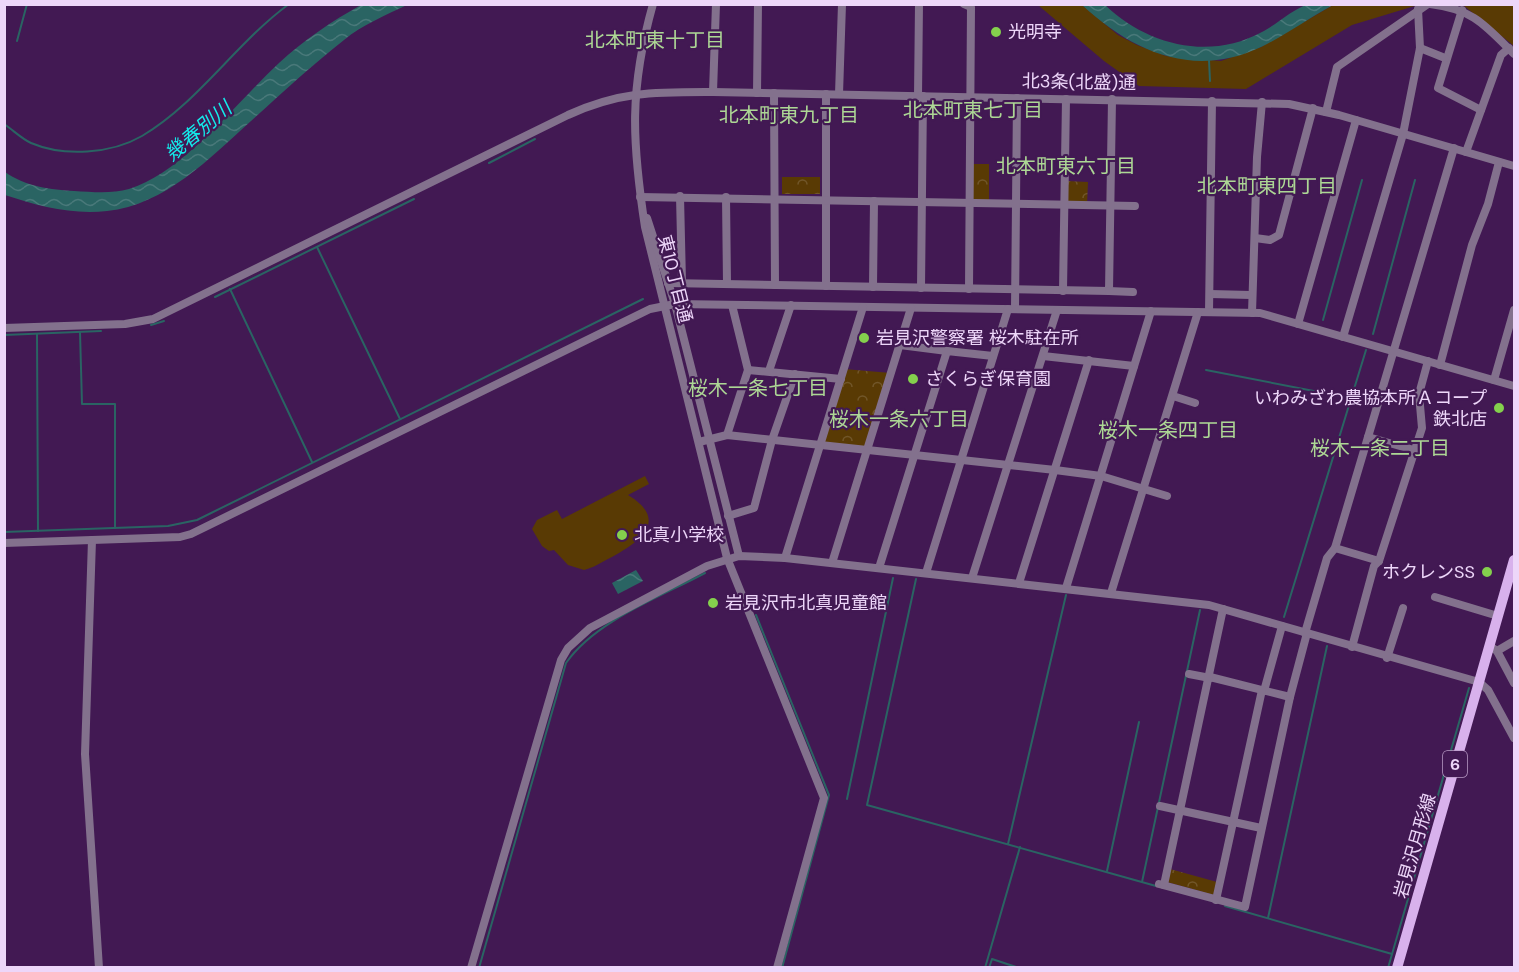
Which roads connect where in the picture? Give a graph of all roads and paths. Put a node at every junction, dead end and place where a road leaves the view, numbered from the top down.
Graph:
1 (653, 4) edge
2 (716, 4) edge
3 (758, 4) edge
4 (842, 4) edge
5 (919, 4) edge
6 (964, 4) edge
7 (1429, 4) edge
8 (1418, 9) junction
9 (1462, 10) junction
10 (1420, 48) junction
11 (1512, 51) edge
12 (1445, 58) junction
13 (713, 92) junction
14 (635, 93) junction
15 (757, 93) junction
16 (774, 93) junction
17 (826, 94) junction
18 (839, 94) junction
19 (921, 96) junction
20 (969, 97) junction
21 (1017, 98) junction
22 (1066, 99) junction
23 (1112, 99) junction
24 (1212, 101) junction
25 (1262, 102) junction
26 (1313, 108) junction
27 (1481, 111) junction
28 (1326, 112) junction
29 (1356, 120) junction
30 (1403, 134) junction
31 (1454, 148) junction
32 (1466, 152) junction
33 (1499, 162) junction
34 (1515, 166) edge
35 (640, 196) junction
36 (680, 196) junction
37 (726, 197) junction
38 (775, 198) junction
39 (827, 200) junction
40 (874, 201) junction
41 (922, 202) junction
42 (969, 204) junction
43 (1017, 205) junction
44 (1064, 205) junction
45 (1111, 206) junction
46 (1135, 206) dead end
47 (641, 207) junction
48 (1254, 238) junction
49 (682, 282) junction
50 (669, 283) junction
51 (727, 283) junction
52 (775, 285) junction
53 (826, 286) junction
54 (873, 287) junction
55 (921, 288) junction
56 (969, 289) junction
57 (1016, 290) junction
58 (1063, 291) junction
59 (1109, 291) junction
60 (1133, 292) dead end
61 (1210, 294) junction
62 (1251, 295) junction
63 (675, 304) junction
64 (732, 305) junction
65 (791, 305) junction
66 (664, 306) junction
67 (863, 307) junction
68 (911, 308) junction
69 (1012, 309) junction
70 (1057, 310) junction
71 (1515, 310) edge
72 (1151, 311) junction
73 (1198, 312) junction
74 (1209, 312) junction
75 (1252, 313) junction
76 (1298, 324) junction
77 (4, 328) edge
78 (1343, 337) junction
79 (900, 345) junction
80 (947, 351) junction
81 (1393, 351) junction
82 (993, 356) junction
83 (1043, 356) junction
84 (1089, 360) junction
85 (1428, 361) junction
86 (1440, 364) junction
87 (1134, 366) junction
88 (748, 370) junction
89 (769, 371) junction
90 (795, 374) junction
91 (841, 379) junction
92 (1494, 380) junction
93 (1515, 386) edge
94 (1173, 396) junction
95 (1195, 403) dead end
96 (727, 435) junction
97 (1368, 437) junction
98 (772, 440) junction
99 (704, 441) junction
100 (820, 446) junction
101 (1414, 450) junction
102 (867, 451) junction
103 (914, 455) junction
104 (960, 460) junction
105 (1007, 466) junction
106 (1055, 470) junction
107 (1101, 476) junction
108 (1145, 489) junction
109 (1167, 496) dead end
110 (728, 516) junction
111 (92, 540) junction
112 (4, 543) edge
113 (1335, 548) junction
114 (739, 556) junction
115 (727, 558) junction
116 (786, 558) junction
117 (1515, 560) edge
118 (1379, 561) junction
119 (832, 563) junction
120 (879, 568) junction
121 (926, 573) junction
122 (972, 578) junction
123 (1019, 583) junction
124 (1066, 588) junction
125 (1112, 593) junction
126 (1436, 597) dead end
127 (1403, 608) dead end
128 (1223, 609) junction
129 (1498, 616) junction
130 (1282, 626) junction
131 (1306, 633) junction
132 (1515, 641) edge
133 (1352, 647) junction
134 (1493, 648) junction
135 (1387, 658) junction
136 (1189, 674) dead end
137 (1513, 677) edge
138 (1210, 678) junction
139 (1479, 682) junction
140 (1263, 690) junction
141 (1290, 697) junction
142 (1515, 738) edge
143 (1160, 806) dead end
144 (1180, 810) junction
145 (1234, 822) junction
146 (1261, 828) junction
147 (1216, 900) junction
148 (99, 968) edge
149 (471, 968) edge
150 (777, 968) edge
151 (1397, 968) edge

1 - 14 street, 東10丁目通
2 - 13 street
3 - 15 street
4 - 18 street
5 - 19 street
6 - 20 street
7 - 8 street
7 - 9 street
8 - 10 street
8 - 28 street
9 - 11 street
9 - 12 street
10 - 12 street
10 - 30 street
11 - 27 street
12 - 27 street
13 - 14 street, 北3条(北盛)通
13 - 15 street, 北3条(北盛)通
14 - 35 street, 東10丁目通
14 - 77 street, 北3条(北盛)通
15 - 16 street, 北3条(北盛)通
16 - 17 street, 北3条(北盛)通
16 - 38 street
17 - 18 street, 北3条(北盛)通
17 - 39 street
18 - 19 street, 北3条(北盛)通
19 - 20 street, 北3条(北盛)通
19 - 41 street
20 - 21 street, 北3条(北盛)通
20 - 42 street
21 - 22 street, 北3条(北盛)通
21 - 43 street
22 - 23 street, 北3条(北盛)通
22 - 44 street
23 - 24 street, 北3条(北盛)通
23 - 45 street
24 - 25 street, 北3条(北盛)通
24 - 61 street
25 - 26 street, 北3条(北盛)通
25 - 48 street
26 - 28 street, 北3条(北盛)通
26 - 48 street
27 - 32 street
28 - 29 street, 北3条(北盛)通
29 - 30 street, 北3条(北盛)通
29 - 76 street
30 - 31 street, 北3条(北盛)通
30 - 78 street
31 - 32 street, 北3条(北盛)通
31 - 81 street
32 - 33 street, 北3条(北盛)通
33 - 34 street, 北3条(北盛)通
33 - 86 street
35 - 36 street
35 - 47 street, 東10丁目通
36 - 37 street
36 - 49 street
37 - 38 street
37 - 51 street
38 - 39 street
38 - 52 street
39 - 40 street
39 - 53 street
40 - 41 street
40 - 54 street
41 - 42 street
41 - 55 street
42 - 43 street
42 - 56 street
43 - 44 street
43 - 57 street
44 - 45 street
44 - 58 street
45 - 46 street
45 - 59 street
47 - 50 street
47 - 66 street, 東10丁目通
48 - 62 street
49 - 50 street
49 - 51 street
50 - 63 street
51 - 52 street
52 - 53 street
53 - 54 street
54 - 55 street
55 - 56 street
56 - 57 street
57 - 58 street
57 - 69 street
58 - 59 street
59 - 60 street
61 - 62 street
61 - 74 street
62 - 75 street
63 - 64 street
63 - 66 street
63 - 99 street
64 - 65 street
64 - 88 street
65 - 67 street
65 - 89 street
66 - 99 street, 東10丁目通
66 - 111 street
67 - 68 street
67 - 91 street
68 - 69 street
68 - 79 street
69 - 70 street
69 - 82 street
70 - 72 street
70 - 83 street
71 - 92 street
72 - 73 street
72 - 87 street
73 - 74 street
73 - 94 street
74 - 75 street
75 - 76 street
76 - 78 street
78 - 81 street
79 - 80 street
79 - 102 street
80 - 82 street
80 - 103 street
81 - 85 street
81 - 97 street
82 - 104 street
83 - 84 street
83 - 105 street
84 - 87 street
84 - 106 street
85 - 86 street
85 - 101 street
86 - 92 street
87 - 107 street
88 - 89 street
88 - 96 street
89 - 90 street
90 - 91 street
90 - 98 street
91 - 100 street
92 - 93 street
94 - 95 street
94 - 108 street
96 - 98 street
96 - 99 street
97 - 101 street
97 - 113 street
98 - 100 street
98 - 110 street
99 - 110 street
99 - 115 street, 東10丁目通
100 - 102 street
100 - 116 street
101 - 118 street
102 - 103 street
102 - 119 street
103 - 104 street
103 - 120 street
104 - 105 street
104 - 121 street
105 - 106 street
105 - 122 street
106 - 107 street
106 - 123 street
107 - 108 street
107 - 124 street
108 - 109 street
108 - 125 street
110 - 114 street
111 - 112 street
111 - 148 street
113 - 118 street
113 - 131 street
114 - 115 street
114 - 116 street
115 - 149 street
115 - 150 street, 東10丁目通
116 - 119 street
117 - 129 main road, 岩見沢月形線 / 6
118 - 133 street
119 - 120 street
120 - 121 street
121 - 122 street
122 - 123 street
123 - 124 street
124 - 125 street
125 - 128 street
126 - 129 street
127 - 135 street
128 - 130 street
128 - 138 street
129 - 134 main road, 岩見沢月形線 / 6
130 - 131 street
130 - 140 street
131 - 133 street
131 - 141 street
132 - 134 street
133 - 135 street
134 - 137 street
134 - 139 main road, 岩見沢月形線 / 6
135 - 139 street
136 - 138 street
138 - 140 street
138 - 144 street
139 - 142 street
139 - 151 main road, 岩見沢月形線 / 6
140 - 141 street
140 - 145 street
141 - 146 street
143 - 144 street
144 - 145 street
144 - 147 street
145 - 146 street
145 - 147 street
146 - 147 street

